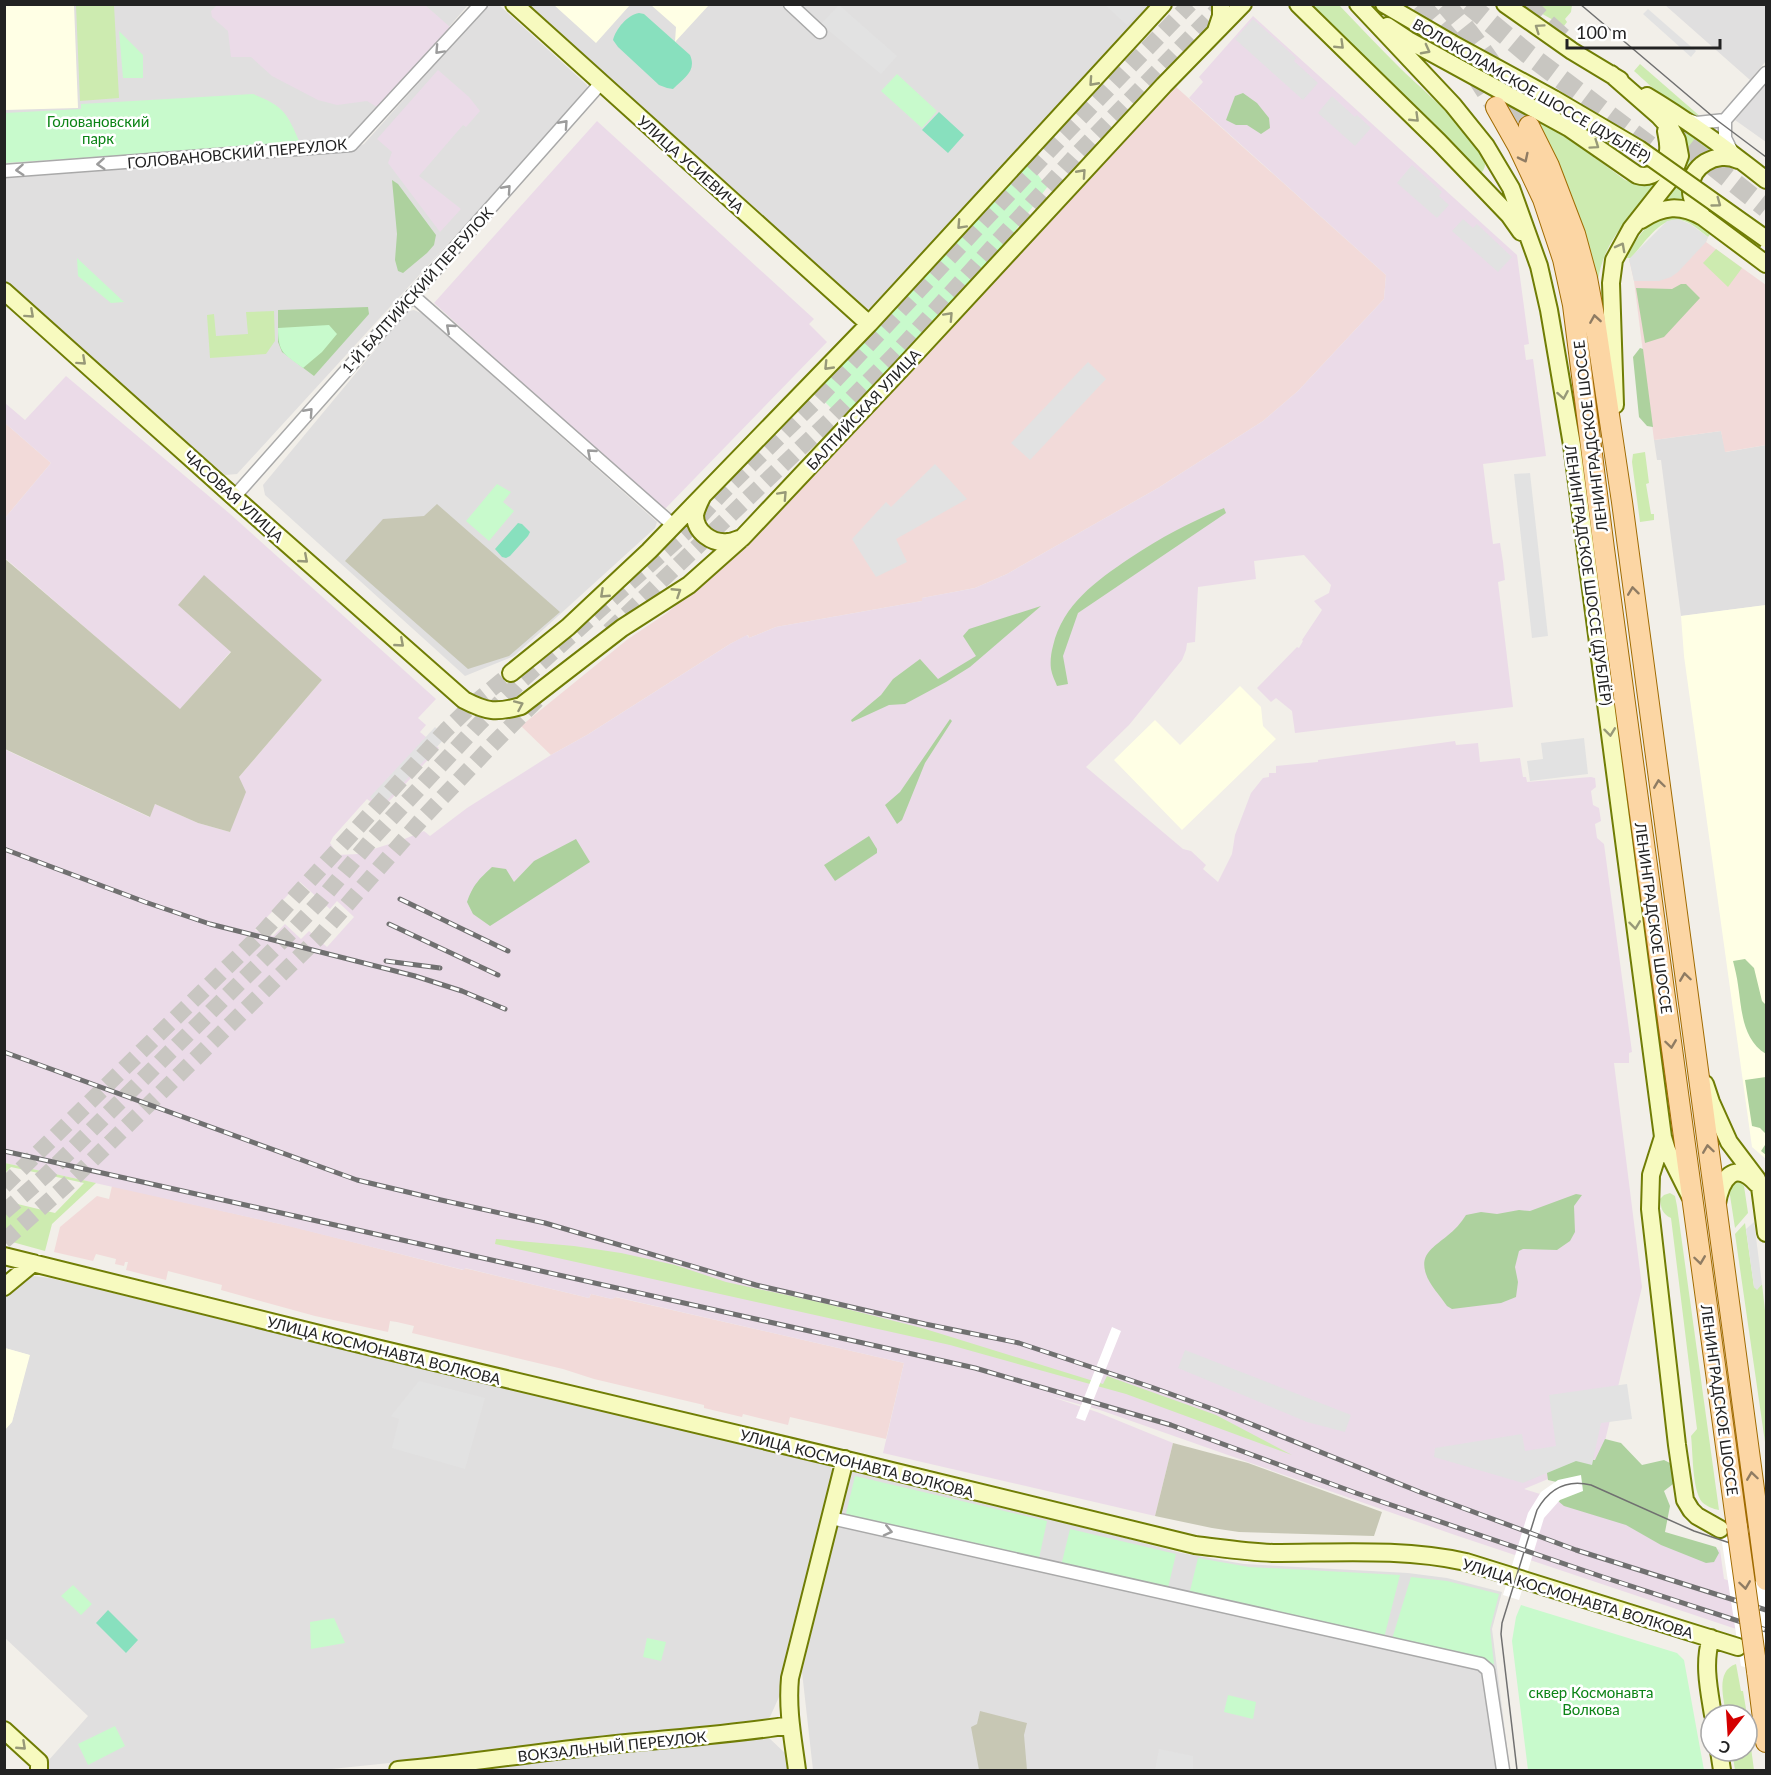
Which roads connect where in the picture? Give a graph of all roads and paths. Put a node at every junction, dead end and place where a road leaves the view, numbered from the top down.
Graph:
1 (481, 4) edge
2 (514, 4) edge
3 (790, 4) edge
4 (1163, 4) edge
5 (1221, 4) edge
6 (1243, 4) edge
7 (1298, 4) edge
8 (1384, 4) edge
9 (1505, 4) edge
10 (1359, 5) edge
11 (820, 32) dead end
12 (1214, 34) junction
13 (1767, 73) edge
14 (1611, 74) junction
15 (601, 83) junction
16 (1496, 107) tunnel mouth
17 (1685, 120) junction
18 (1725, 120) junction
19 (1664, 122) junction
20 (1529, 126) tunnel mouth
21 (1732, 153) junction
22 (1746, 164) junction
23 (4, 171) edge
24 (1767, 180) edge
25 (1704, 217) junction
26 (1635, 224) junction
27 (1767, 239) edge
28 (1536, 256) junction
29 (1767, 264) edge
30 (4, 291) edge
31 (412, 295) junction
32 (869, 324) junction
33 (1572, 445) junction
34 (704, 494) junction
35 (234, 497) junction
36 (1622, 502) junction
37 (673, 525) junction
38 (743, 537) junction
39 (1604, 549) junction
40 (511, 674) tunnel mouth
41 (464, 700) joint
42 (1695, 1050) junction
43 (1663, 1137) junction
44 (1760, 1187) junction
45 (1688, 1193) junction
46 (1650, 1201) junction
47 (1716, 1207) junction
48 (1767, 1233) edge
49 (4, 1256) edge
50 (33, 1263) junction
51 (4, 1287) edge
52 (845, 1459) junction
53 (831, 1518) junction
54 (1729, 1528) junction
55 (1767, 1580) edge
56 (1711, 1638) junction
57 (1738, 1647) dead end
58 (1711, 1703) edge
59 (790, 1725) junction
60 (4, 1730) edge
61 (1767, 1742) edge
62 (39, 1766) edge
63 (437, 1768) edge
64 (398, 1770) edge
65 (797, 1770) edge
66 (1503, 1770) edge

1 -> 23 street, ГОЛОВАНОВСКИЙ ПЕРЕУЛОК
2 - 15 street, УЛИЦА УСИЕВИЧА
3 - 11 street
4 -> 32 street
5 - 12 street
6 - 12 street, БАЛТИЙСКАЯ УЛИЦА
7 -> 28 street
8 -> 27 street, ВОЛОКОЛАМСКОЕ ШОССЕ (ДУБЛЁР), bridge
14 -> 9 street
10 -> 19 street
10 - 28 street, ЛЕНИНГРАДСКОЕ ШОССЕ (ДУБЛЁР)
38 -> 12 street, БАЛТИЙСКАЯ УЛИЦА
13 - 18 street
14 - 17 street
14 - 19 street
31 -> 15 street, 1-Й БАЛТИЙСКИЙ ПЕРЕУЛОК
15 - 32 street, УЛИЦА УСИЕВИЧА
16 -> 39 main road, ЛЕНИНГРАДСКОЕ ШОССЕ
17 - 18 street
17 - 21 street
18 - 21 street
19 - 26 street
36 -> 20 main road, ЛЕНИНГРАДСКОЕ ШОССЕ
21 - 22 street
22 - 24 street
22 - 25 street
25 - 26 street
25 - 29 street
36 -> 26 street
28 -> 33 street, ЛЕНИНГРАДСКОЕ ШОССЕ (ДУБЛЁР)
30 -> 35 street, ЧАСОВАЯ УЛИЦА
35 -> 31 street, 1-Й БАЛТИЙСКИЙ ПЕРЕУЛОК
37 -> 31 street
32 -> 34 street
33 - 39 street
33 -> 43 street, ЛЕНИНГРАДСКОЕ ШОССЕ (ДУБЛЁР)
34 - 37 street
34 - 38 street
35 -> 41 street, ЧАСОВАЯ УЛИЦА
42 -> 36 main road, ЛЕНИНГРАДСКОЕ ШОССЕ
37 -> 40 street
41 -> 38 street, БАЛТИЙСКАЯ УЛИЦА
39 -> 45 main road, ЛЕНИНГРАДСКОЕ ШОССЕ
42 - 44 street
47 -> 42 main road, ЛЕНИНГРАДСКОЕ ШОССЕ
43 - 45 street, ЛЕНИНГРАДСКОЕ ШОССЕ (ДУБЛЁР)
43 - 46 street
44 - 47 street
44 - 48 street
45 - 46 street
45 -> 54 main road, ЛЕНИНГРАДСКОЕ ШОССЕ
46 - 54 street
55 -> 47 main road, ЛЕНИНГРАДСКОЕ ШОССЕ, bridge
49 - 50 street, УЛИЦА КОСМОНАВТА ВОЛКОВА
50 - 51 street
50 - 52 street, УЛИЦА КОСМОНАВТА ВОЛКОВА
52 - 53 street
52 - 56 street, УЛИЦА КОСМОНАВТА ВОЛКОВА
53 - 59 street
53 -> 66 street
54 -> 61 main road, ЛЕНИНГРАДСКОЕ ШОССЕ, bridge
56 - 57 street, УЛИЦА КОСМОНАВТА ВОЛКОВА
56 - 58 street
59 - 63 street, ВОКЗАЛЬНЫЙ ПЕРЕУЛОК
59 - 65 street
60 -> 62 street
63 - 64 street, ВОКЗАЛЬНЫЙ ПЕРЕУЛОК

